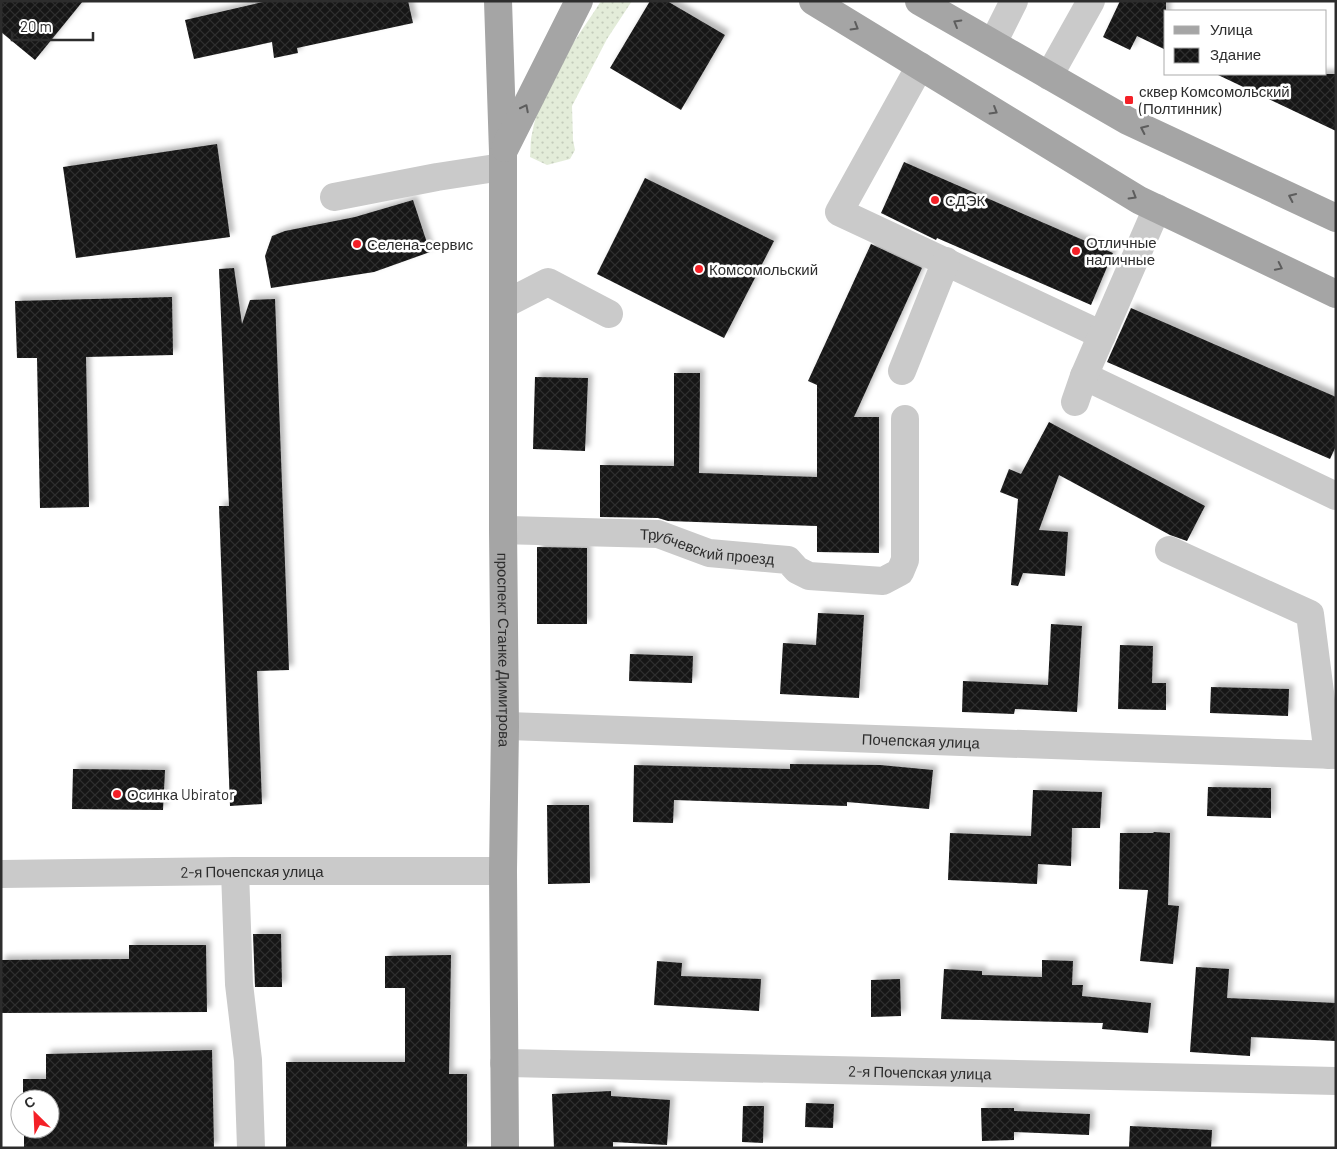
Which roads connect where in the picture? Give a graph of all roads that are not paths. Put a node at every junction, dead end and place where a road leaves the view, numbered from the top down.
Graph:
1 (580, 1) edge
2 (814, 1) edge
3 (919, 1) edge
4 (1014, 1) edge
5 (1091, 1) edge
6 (499, 4) edge
7 (993, 44) junction
8 (920, 66) junction
9 (1049, 76) junction
10 (503, 160) junction
11 (334, 197) dead end
12 (1157, 208) junction
13 (1336, 218) edge
14 (946, 261) junction
15 (1336, 294) edge
16 (503, 305) junction
17 (609, 314) dead end
18 (1102, 335) junction
19 (902, 371) dead end
20 (1084, 376) junction
21 (1075, 402) dead end
22 (905, 419) dead end
23 (1336, 496) edge
24 (503, 530) junction
25 (1169, 550) dead end
26 (1336, 675) edge
27 (1321, 699) junction
28 (505, 726) junction
29 (1332, 755) edge
30 (504, 870) junction
31 (235, 871) junction
32 (1, 874) edge
33 (504, 1063) junction
34 (1336, 1081) edge
35 (250, 1148) edge
36 (506, 1148) edge

10 -> 1 main road, проспект Станке Димитрова
2 -> 8 main road
7 -> 3 main road
4 - 7 street
5 - 9 street
6 - 10 main road, проспект Станке Димитрова
7 - 9 main road
8 -> 12 main road
8 - 14 street
13 -> 9 main road
10 - 11 street
10 - 16 main road, проспект Станке Димитрова
12 -> 15 main road
12 - 18 street
14 - 18 street
14 - 19 street
16 - 17 street
16 - 24 main road, проспект Станке Димитрова
18 - 20 street
20 - 21 street
20 - 23 street
22 - 24 street, Трубчевский проезд
24 - 28 main road, проспект Станке Димитрова
25 - 27 street
26 - 27 street
27 - 29 street
28 - 29 street, Почепская улица
28 - 30 main road, проспект Станке Димитрова
30 - 31 street, 2-я Почепская улица
30 - 33 main road, проспект Станке Димитрова
31 - 32 street, 2-я Почепская улица
31 - 35 street
33 - 34 street, 2-я Почепская улица
33 - 36 main road, проспект Станке Димитрова

